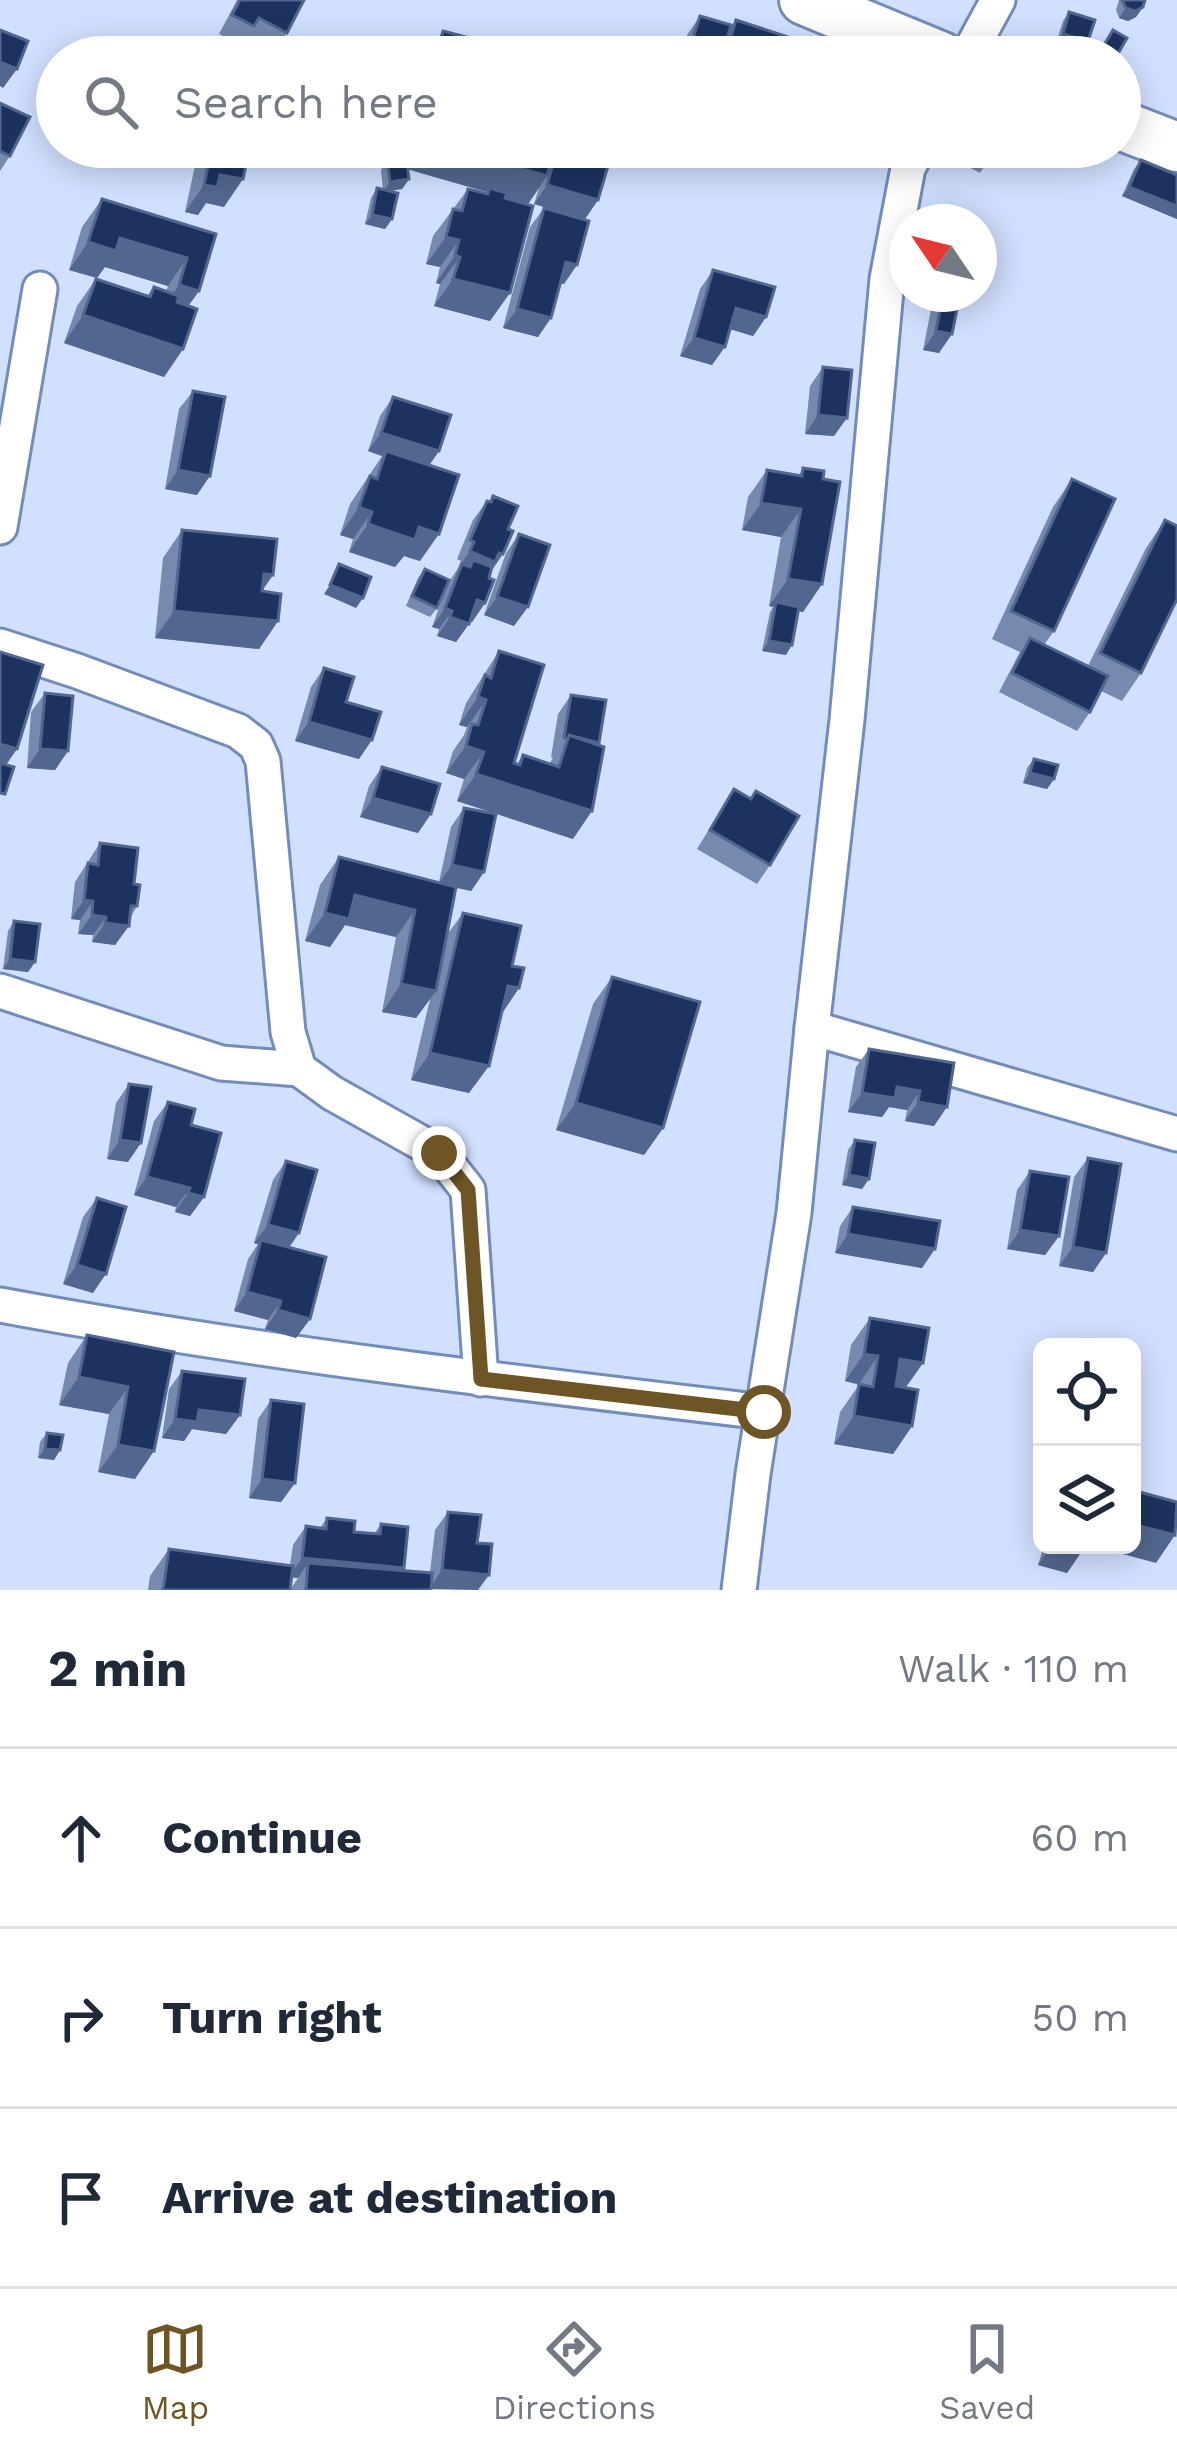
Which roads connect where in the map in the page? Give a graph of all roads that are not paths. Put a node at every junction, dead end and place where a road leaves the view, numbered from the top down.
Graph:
1 (804, 0) edge
2 (998, 0) edge
3 (891, 36) edge
4 (978, 36) edge
5 (1141, 133) edge
6 (1177, 147) edge
7 (908, 168) edge
8 (40, 289) dead end
9 (0, 527) edge
10 (0, 646) edge
11 (0, 991) edge
12 (812, 1028) junction
13 (299, 1069) junction
14 (1177, 1134) edge
15 (0, 1305) edge
16 (481, 1379) junction
17 (764, 1412) junction
18 (739, 1590) edge

1 - 3 street
2 - 4 street
5 - 6 street
7 - 12 street
8 - 9 street
10 - 13 street
11 - 13 street
12 - 14 street
12 - 17 street
13 - 16 street
15 - 16 street
16 - 17 street
17 - 18 street

